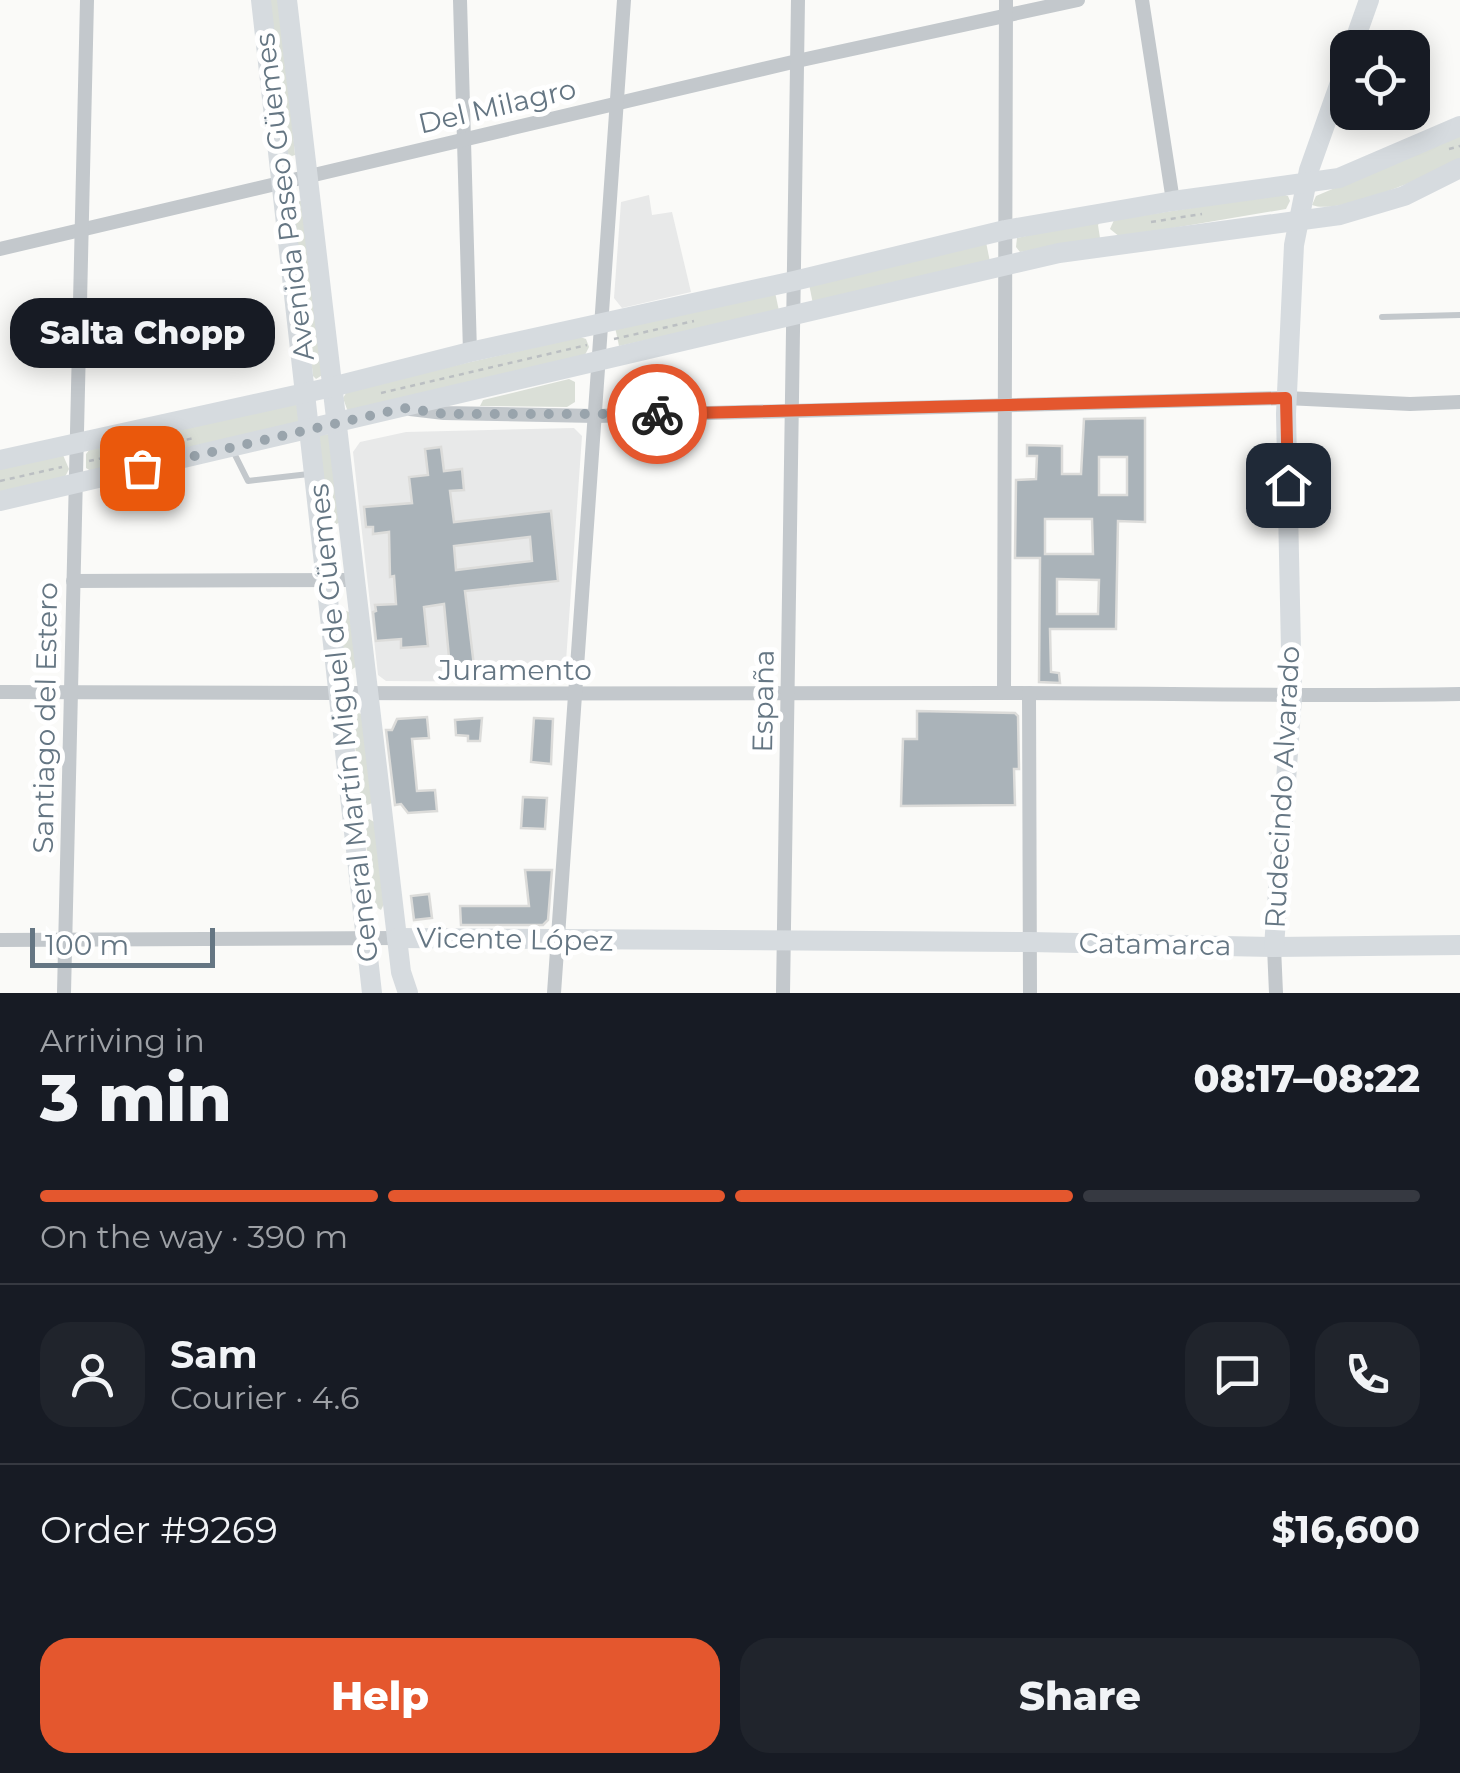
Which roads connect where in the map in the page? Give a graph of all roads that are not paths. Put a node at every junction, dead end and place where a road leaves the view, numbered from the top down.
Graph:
1 (87, 0) edge
2 (261, 0) edge
3 (287, 0) edge
4 (460, 0) edge
5 (624, 0) edge
6 (798, 0) edge
7 (1006, 0) edge
8 (1078, 0) edge
9 (1142, 0) edge
10 (1369, 0) edge
11 (1006, 16) junction
12 (1358, 30) edge
13 (796, 60) junction
14 (617, 104) junction
15 (1330, 114) edge
16 (1460, 126) edge
17 (464, 138) junction
18 (1460, 168) edge
19 (308, 174) junction
20 (283, 181) junction
21 (1307, 183) junction
22 (1172, 201) junction
23 (1114, 210) junction
24 (1298, 221) junction
25 (1005, 230) junction
26 (81, 232) junction
27 (1118, 244) junction
28 (0, 249) edge
29 (1004, 266) junction
30 (794, 281) junction
31 (796, 314) junction
32 (1460, 315) edge
33 (1382, 317) dead end
34 (601, 324) junction
35 (470, 352) junction
36 (598, 360) junction
37 (332, 387) junction
38 (306, 393) junction
39 (1286, 398) junction
40 (1460, 402) edge
41 (404, 408) junction
42 (1004, 408) junction
43 (792, 411) junction
44 (596, 416) junction
45 (337, 424) junction
46 (310, 430) junction
47 (231, 448) junction
48 (0, 460) edge
49 (75, 464) junction
50 (316, 473) junction
51 (0, 501) edge
52 (354, 580) junction
53 (73, 581) junction
54 (328, 581) junction
55 (0, 692) edge
56 (70, 693) junction
57 (1004, 693) junction
58 (1029, 693) junction
59 (1460, 694) edge
60 (573, 695) junction
61 (788, 695) junction
62 (341, 696) junction
63 (370, 696) junction
64 (1292, 698) junction
65 (383, 811) junction
66 (354, 814) junction
67 (366, 937) junction
68 (397, 938) junction
69 (0, 940) edge
70 (64, 940) junction
71 (558, 940) junction
72 (784, 940) junction
73 (1030, 942) junction
74 (1460, 946) edge
75 (1274, 947) junction
76 (64, 993) edge
77 (372, 993) edge
78 (408, 993) edge
79 (554, 993) edge
80 (783, 993) edge
81 (1030, 993) edge
82 (1276, 993) edge

1 - 26 street, Santiago del Estero
2 - 20 main road, Avenida Paseo Güemes
3 - 19 main road, Avenida Paseo Güemes
4 - 17 street
5 - 14 street
6 - 13 street, España
7 - 11 street
8 - 11 street, Del Milagro
9 - 22 street
10 - 12 main road
11 - 13 street, Del Milagro
11 - 25 street
13 - 14 street, Del Milagro
13 - 30 street, España
14 - 17 street, Del Milagro
14 - 34 street
15 - 21 main road, Rudecindo Alvarado
16 - 21 main road
17 - 19 street, Del Milagro
17 - 35 street
18 - 24 main road
19 - 20 street, Del Milagro
19 - 37 main road, Avenida Paseo Güemes
20 - 26 street, Del Milagro
20 - 38 main road, Avenida Paseo Güemes
21 - 22 main road
21 - 24 main road, Rudecindo Alvarado
22 - 23 main road
23 - 25 main road
23 - 27 main road
24 - 27 main road
24 - 39 main road, Rudecindo Alvarado
25 - 29 street
25 - 30 main road
26 - 28 street, Del Milagro
26 - 49 street, Santiago del Estero
27 - 29 main road
29 - 31 main road
29 - 42 street
30 - 31 street, España
30 - 34 main road
31 - 36 main road
31 - 43 street, España
32 - 33 lane
34 - 35 main road
34 - 36 street
35 - 37 main road
36 - 41 main road
36 - 44 street
37 - 38 main road
37 - 45 main road, General Martín Miguel de Güemes
38 - 46 main road, General Martín Miguel de Güemes
38 - 49 main road
39 - 40 street
39 - 42 street
39 - 64 main road, Rudecindo Alvarado
41 - 44 street
41 - 45 main road
42 - 43 street
42 - 57 street
43 - 44 street
43 - 61 street, España
44 - 60 street
45 - 46 main road
45 - 52 main road, General Martín Miguel de Güemes
46 - 47 main road
46 - 50 main road, General Martín Miguel de Güemes
47 - 49 main road
47 - 50 lane
48 - 49 main road
49 - 51 main road
49 - 53 street, Santiago del Estero
50 - 54 main road, General Martín Miguel de Güemes
52 - 54 street
52 - 63 main road, General Martín Miguel de Güemes
53 - 54 street
53 - 56 street, Santiago del Estero
54 - 62 main road, General Martín Miguel de Güemes
55 - 56 street, Juramento
56 - 62 street, Juramento
56 - 70 street, Santiago del Estero
57 - 58 street, Juramento
57 - 61 street, Juramento
58 - 64 street, Juramento
58 - 73 street
59 - 64 street, Juramento
60 - 61 street, Juramento
60 - 63 street, Juramento
60 - 71 street
61 - 72 street, España
62 - 63 street, Juramento
62 - 66 main road, General Martín Miguel de Güemes
63 - 65 main road, General Martín Miguel de Güemes
64 - 75 main road, Rudecindo Alvarado
65 - 66 main road
65 - 68 main road, General Martín Miguel de Güemes
66 - 67 main road, General Martín Miguel de Güemes
67 - 68 street, Vicente López
67 - 70 street, Vicente López
67 - 77 main road, General Martín Miguel de Güemes
68 - 71 main road, Vicente López
68 - 78 main road, General Martín Miguel de Güemes
69 - 70 street, Vicente López
70 - 76 street, Santiago del Estero
71 - 72 main road, Vicente López
71 - 79 street
72 - 73 main road, Vicente López
72 - 80 street, España
73 - 75 main road, Catamarca
73 - 81 street
74 - 75 main road, Catamarca
75 - 82 street, Rudecindo Alvarado

